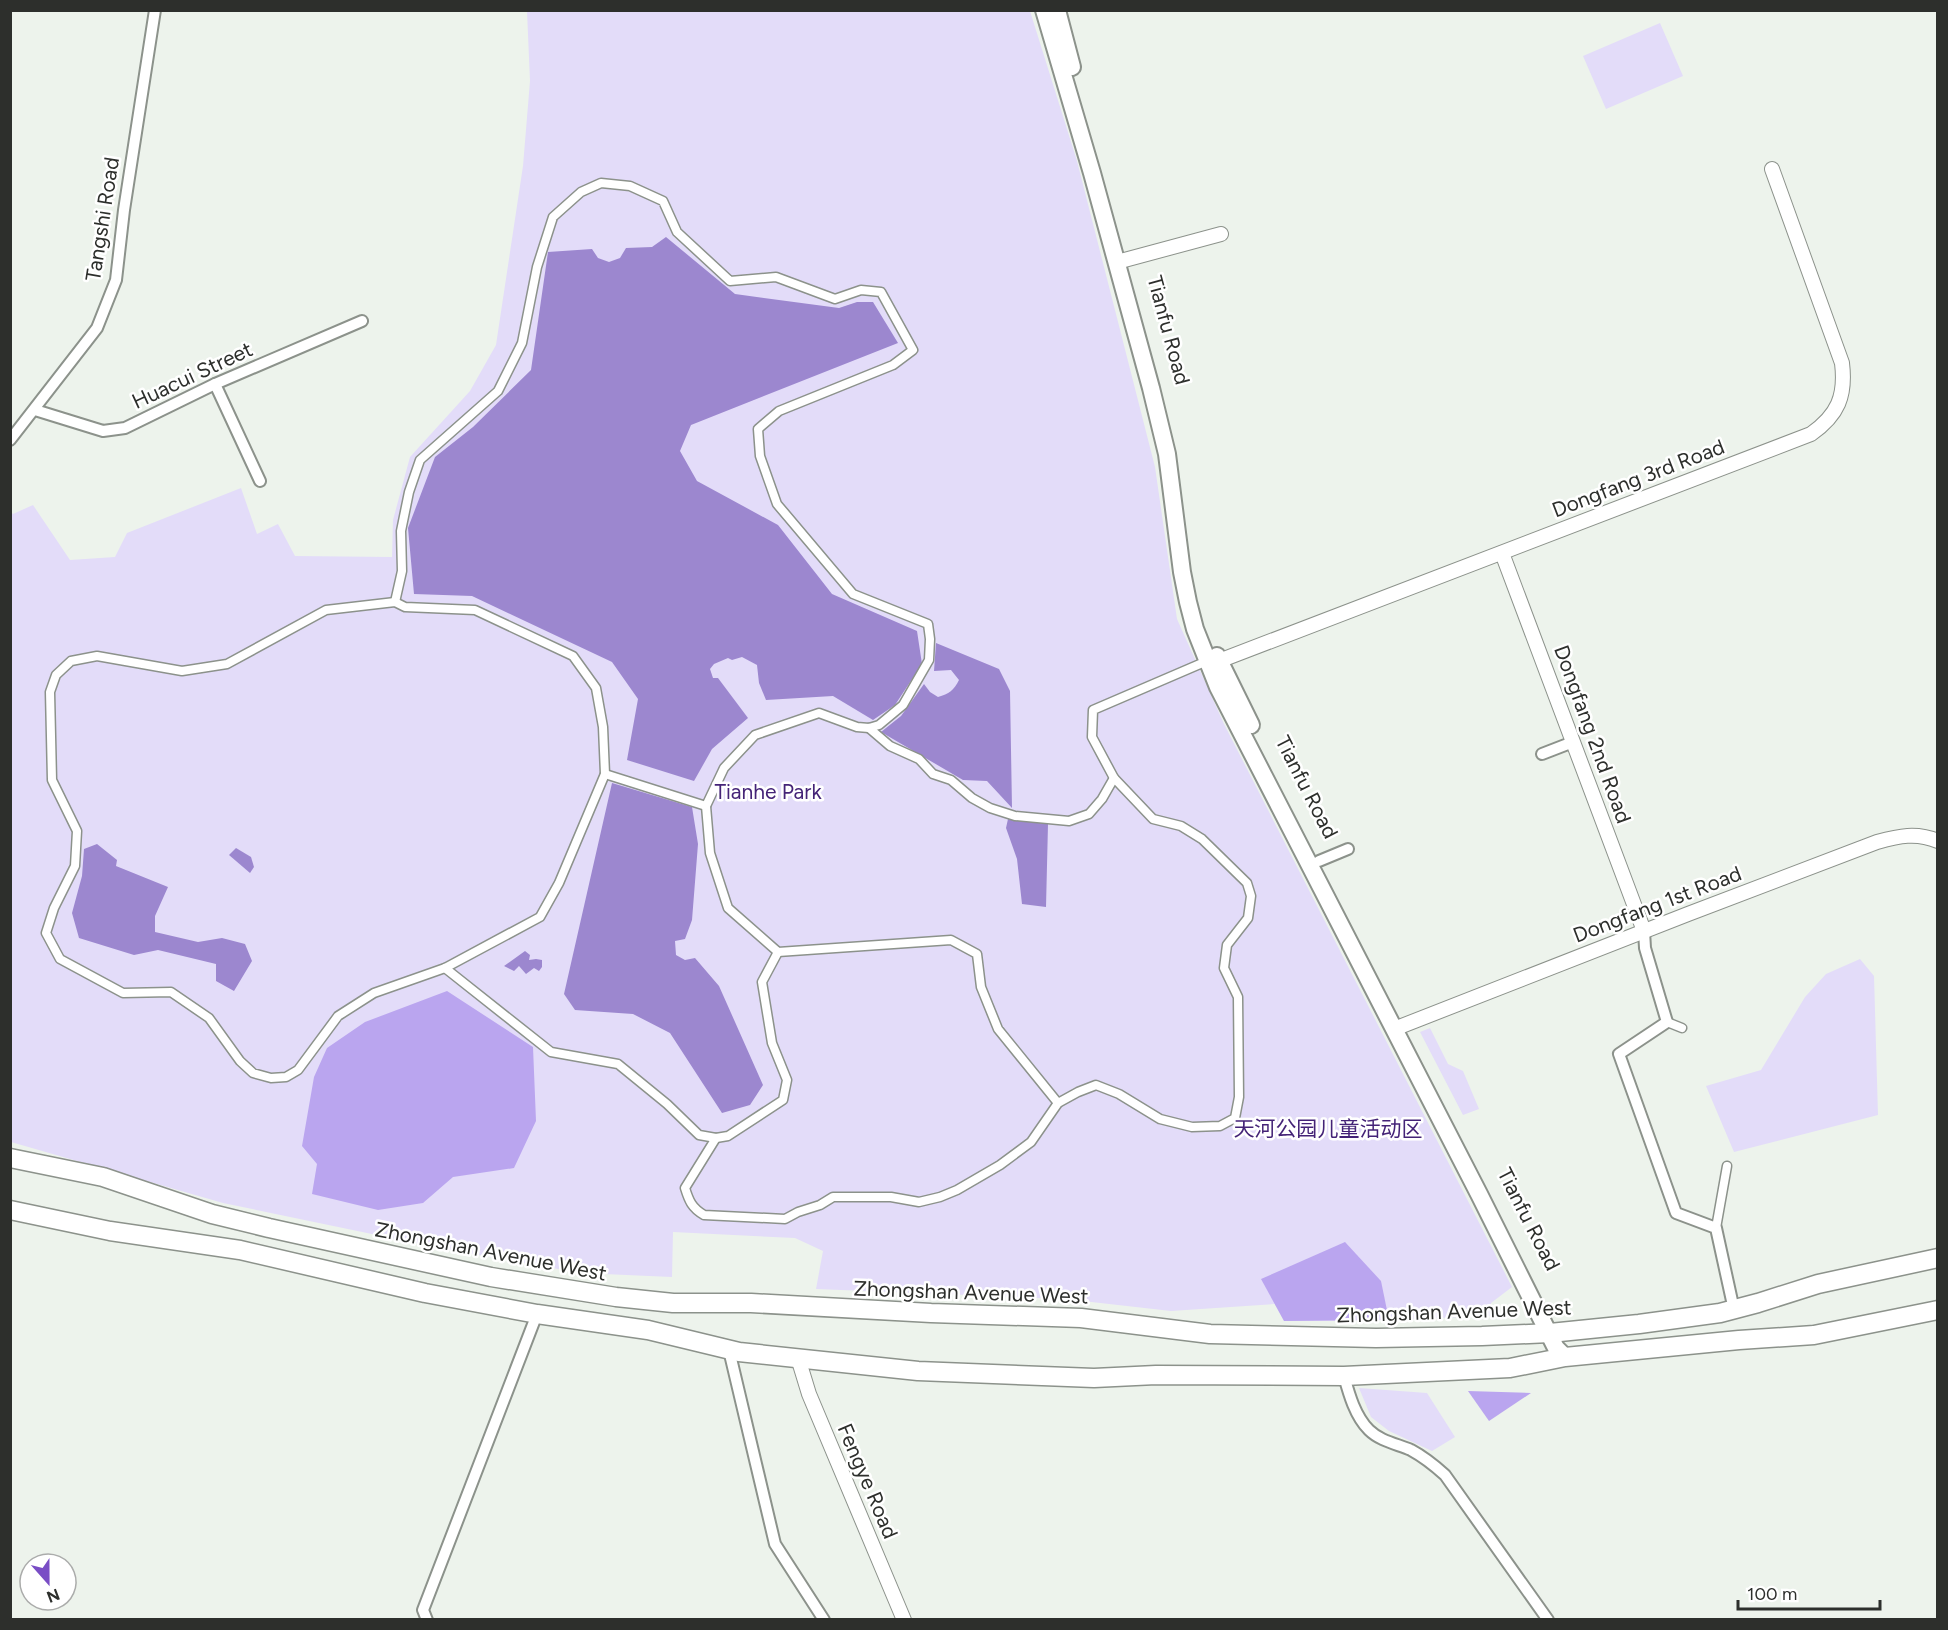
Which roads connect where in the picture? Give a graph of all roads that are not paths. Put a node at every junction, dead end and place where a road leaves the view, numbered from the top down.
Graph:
1 (155, 10) edge
2 (1044, 10) edge
3 (1057, 10) edge
4 (1772, 169) dead end
5 (1221, 234) dead end
6 (1121, 261) junction
7 (362, 321) dead end
8 (215, 384) junction
9 (34, 410) junction
10 (10, 440) edge
11 (260, 481) dead end
12 (1502, 553) junction
13 (395, 602) junction
14 (1211, 662) junction
15 (869, 728) junction
16 (1573, 742) junction
17 (1542, 754) dead end
18 (605, 774) junction
19 (1114, 778) junction
20 (706, 806) junction
21 (1938, 841) edge
22 (1348, 849) dead end
23 (1319, 861) junction
24 (1644, 931) junction
25 (778, 952) junction
26 (445, 968) junction
27 (1666, 1022) junction
28 (1399, 1027) junction
29 (1682, 1028) dead end
30 (1058, 1103) junction
31 (716, 1138) junction
32 (10, 1158) edge
33 (1727, 1166) dead end
34 (10, 1210) edge
35 (1716, 1230) junction
36 (1938, 1258) edge
37 (1734, 1310) junction
38 (1938, 1310) edge
39 (537, 1314) junction
40 (1555, 1333) junction
41 (729, 1350) junction
42 (1565, 1357) junction
43 (798, 1358) junction
44 (1344, 1376) junction
45 (427, 1620) edge
46 (824, 1620) edge
47 (904, 1620) edge
48 (1548, 1620) edge

1 - 9 street, Tangshi Road
2 - 6 main road, Tianfu Road
3 - 6 main road, Tianfu Road
4 - 12 street, Dongfang 3rd Road
5 - 6 street
6 - 14 main road, Tianfu Road
7 - 8 street, Huacui Street
8 - 9 street, Huacui Street
8 - 11 street
9 - 10 street, Tangshi Road
12 - 14 street, Dongfang 3rd Road
12 - 16 street, Dongfang 2nd Road
13 - 15 street
13 - 18 street
13 - 26 street
14 - 19 street
14 - 23 main road, Tianfu Road
14 - 28 main road, Tianfu Road
15 - 19 street
15 - 20 street
16 - 17 street
16 - 24 street, Dongfang 2nd Road
18 - 20 street
18 - 26 street
19 - 30 street
20 - 25 street
21 - 24 street, Dongfang 1st Road
22 - 23 street
23 - 28 main road, Tianfu Road
24 - 27 street
24 - 28 street, Dongfang 1st Road
25 - 30 street
25 - 31 street
26 - 31 street
27 - 29 street
27 - 35 street
28 - 40 main road, Tianfu Road
30 - 31 street
32 - 40 highway, Zhongshan Avenue West
33 - 35 street
34 - 39 highway
35 - 37 street
36 - 37 highway, Zhongshan Avenue West
37 - 40 highway, Zhongshan Avenue West
38 - 42 highway
39 - 41 highway
39 - 45 street
40 - 42 main road, Tianfu Road
41 - 43 highway
41 - 46 street
42 - 44 highway
43 - 44 highway
43 - 47 street, Fengye Road
44 - 48 street

